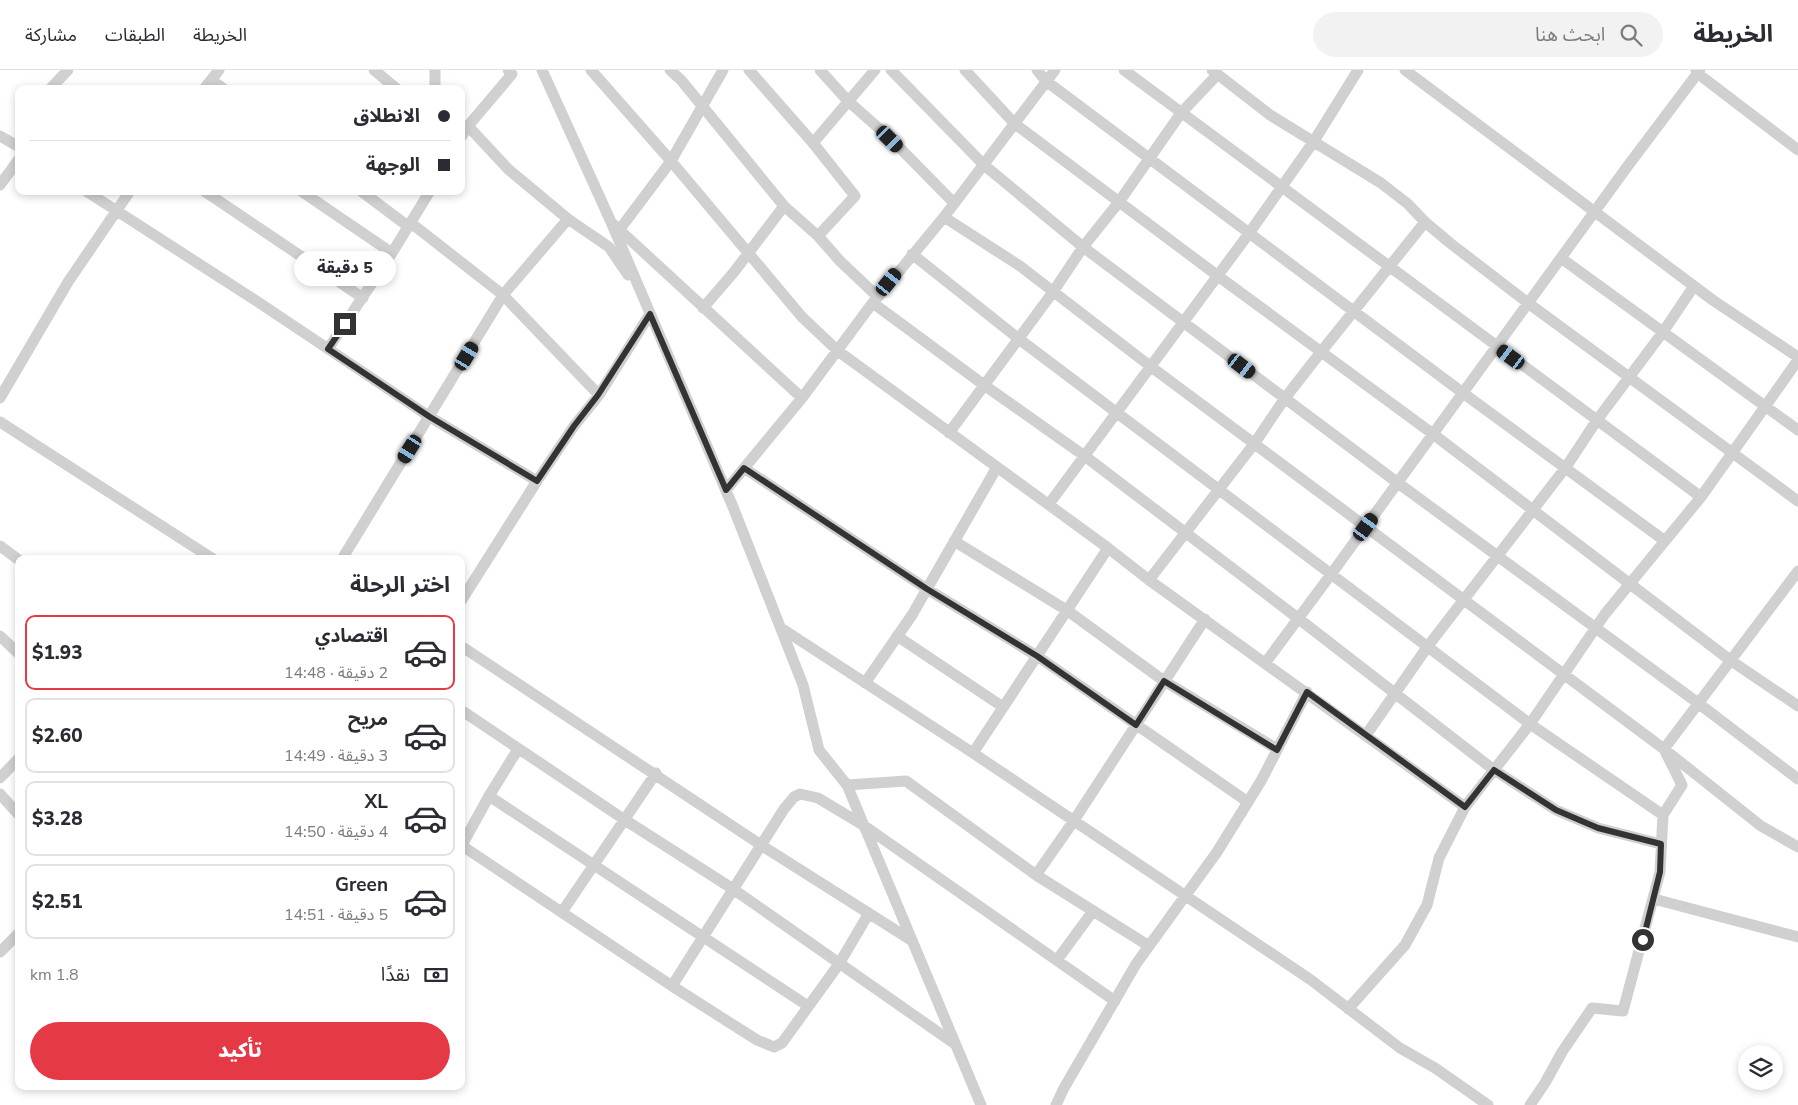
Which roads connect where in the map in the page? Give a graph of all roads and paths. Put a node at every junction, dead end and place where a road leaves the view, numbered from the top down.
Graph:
1 (68, 70) edge
2 (219, 70) edge
3 (374, 70) edge
4 (435, 70) edge
5 (508, 70) edge
6 (542, 70) edge
7 (591, 70) edge
8 (670, 70) edge
9 (723, 70) edge
10 (749, 70) edge
11 (820, 70) edge
12 (875, 70) edge
13 (891, 70) edge
14 (966, 70) edge
15 (1037, 70) edge
16 (1055, 70) edge
17 (1124, 70) edge
18 (1358, 70) edge
19 (1405, 70) edge
20 (1698, 71) edge
21 (1214, 73) edge
22 (1046, 82) junction
23 (208, 84) edge
24 (54, 85) edge
25 (391, 85) edge
26 (435, 85) edge
27 (848, 101) junction
28 (702, 106) junction
29 (1181, 113) junction
30 (1015, 124) junction
31 (468, 126) junction
32 (465, 131) edge
33 (0, 136) edge
34 (1314, 141) junction
35 (813, 143) junction
36 (15, 145) edge
37 (1797, 147) edge
38 (1149, 158) junction
39 (671, 161) junction
40 (15, 164) edge
41 (984, 165) junction
42 (0, 185) edge
43 (1281, 188) junction
44 (92, 195) edge
45 (127, 195) edge
46 (210, 195) edge
47 (307, 195) edge
48 (367, 195) edge
49 (428, 195) edge
50 (1119, 202) junction
51 (954, 203) junction
52 (784, 206) junction
53 (116, 211) junction
54 (1595, 212) junction
55 (944, 217) junction
56 (568, 219) junction
57 (1425, 222) junction
58 (410, 225) junction
59 (616, 225) junction
60 (1250, 232) junction
61 (818, 236) junction
62 (1084, 247) junction
63 (392, 253) junction
64 (747, 254) junction
65 (912, 254) junction
66 (1561, 258) junction
67 (1388, 267) junction
68 (1218, 276) junction
69 (1694, 286) junction
70 (1053, 292) junction
71 (503, 294) junction
72 (643, 296) junction
73 (363, 298) junction
74 (875, 300) junction
75 (1528, 303) junction
76 (703, 308) junction
77 (1354, 311) junction
78 (650, 314) junction
79 (1184, 322) junction
80 (1663, 332) junction
81 (1019, 338) junction
82 (1496, 347) junction
83 (328, 349) junction
84 (838, 350) junction
85 (1321, 352) junction
86 (1798, 358) edge
87 (1150, 366) junction
88 (1630, 376) junction
89 (984, 385) junction
90 (1463, 393) junction
91 (598, 395) junction
92 (0, 398) edge
93 (802, 398) junction
94 (1286, 398) junction
95 (1765, 405) junction
96 (1117, 411) junction
97 (430, 417) junction
98 (1596, 420) junction
99 (0, 422) edge
100 (1798, 430) edge
101 (949, 433) junction
102 (1433, 434) junction
103 (1254, 444) junction
104 (1732, 452) junction
105 (1086, 457) junction
106 (997, 467) junction
107 (1566, 467) junction
108 (744, 468) junction
109 (537, 481) junction
110 (1398, 483) junction
111 (1220, 489) junction
112 (726, 490) junction
113 (1701, 497) junction
114 (1798, 501) edge
115 (1049, 504) junction
116 (1532, 511) junction
117 (1366, 527) junction
118 (1186, 532) junction
119 (954, 541) junction
120 (1665, 541) junction
121 (0, 546) edge
122 (1108, 548) junction
123 (207, 555) edge
124 (344, 555) edge
125 (15, 557) edge
126 (1498, 557) junction
127 (1798, 571) edge
128 (1332, 574) junction
129 (1149, 580) junction
130 (1629, 584) junction
131 (927, 589) junction
132 (465, 595) edge
133 (1464, 600) junction
134 (1068, 610) junction
135 (1205, 619) junction
136 (1299, 619) junction
137 (781, 628) junction
138 (1594, 628) junction
139 (0, 636) edge
140 (897, 636) junction
141 (1428, 646) junction
142 (465, 649) edge
143 (15, 650) edge
144 (1037, 656) junction
145 (1730, 660) junction
146 (1266, 662) junction
147 (1563, 674) junction
148 (1164, 681) junction
149 (865, 683) junction
150 (1307, 692) junction
151 (1395, 694) junction
152 (1698, 703) junction
153 (1798, 706) edge
154 (1003, 707) junction
155 (465, 713) edge
156 (1530, 724) junction
157 (1136, 725) junction
158 (1366, 735) junction
159 (518, 749) junction
160 (1277, 750) junction
161 (1664, 750) junction
162 (973, 754) junction
163 (15, 762) edge
164 (1494, 770) junction
165 (656, 774) junction
166 (0, 778) edge
167 (1798, 779) edge
168 (847, 785) junction
169 (0, 794) edge
170 (489, 796) junction
171 (1248, 802) junction
172 (1465, 807) junction
173 (15, 811) edge
174 (1663, 815) junction
175 (625, 820) junction
176 (1073, 822) junction
177 (863, 824) junction
178 (465, 840) edge
179 (1661, 844) junction
180 (762, 845) junction
181 (465, 847) edge
182 (1798, 847) edge
183 (594, 865) junction
184 (1036, 875) junction
185 (733, 889) junction
186 (1184, 897) junction
187 (1654, 899) junction
188 (1093, 911) junction
189 (562, 912) junction
190 (869, 913) junction
191 (15, 937) edge
192 (703, 937) junction
193 (1798, 937) edge
194 (911, 940) junction
195 (1149, 946) junction
196 (0, 952) edge
197 (1057, 960) junction
198 (839, 964) junction
199 (672, 986) junction
200 (1115, 1001) junction
201 (808, 1006) junction
202 (1348, 1009) junction
203 (955, 1044) junction
204 (981, 1105) edge
205 (1056, 1105) edge
206 (1488, 1105) edge
207 (1530, 1105) edge

1 - 24 street
2 - 23 street
3 - 25 street
4 - 26 street
5 - 31 street
6 - 59 street
7 - 39 street
8 - 28 street
9 - 28 street
10 - 35 street
11 - 27 street
12 - 27 street
13 - 41 street
14 - 30 street
15 - 22 street
16 - 22 street
17 - 29 street
18 - 34 street
19 - 54 street
20 - 37 street
20 - 54 street
21 - 29 street
21 - 34 street
22 - 30 street
22 - 38 street
27 - 35 street
27 - 51 street
28 - 39 street
28 - 52 street
29 - 38 street
29 - 43 street
30 - 41 street
30 - 50 street
31 - 32 street
31 - 56 street
33 - 36 street
34 - 43 street
34 - 57 street
35 - 61 street
38 - 50 street
38 - 60 street
39 - 59 street
39 - 64 street
40 - 42 street
41 - 51 street
41 - 62 street
43 - 60 street
43 - 67 street
44 - 53 street
45 - 53 street
46 - 73 street
47 - 63 street
48 - 58 street
49 - 58 street
50 - 62 street
50 - 68 street
51 - 55 street
52 - 61 street
52 - 64 street
53 - 83 street
53 - 92 street
54 - 66 street
54 - 69 street
55 - 65 street
55 - 70 street
56 - 71 street
56 - 72 street
57 - 67 street
57 - 75 street
58 - 63 street
58 - 71 street
59 - 72 street
59 - 76 street
60 - 68 street
60 - 77 street
61 - 74 street
62 - 70 street
62 - 79 street
63 - 73 street
64 - 76 street
64 - 84 street
65 - 74 street
65 - 81 street
66 - 75 street
66 - 80 street
67 - 77 street
67 - 82 street
68 - 79 street
68 - 85 street
69 - 80 street
69 - 86 street
70 - 81 street
70 - 87 street
71 - 91 street
71 - 97 street
72 - 78 street
73 - 83 street
74 - 84 street
74 - 89 street
75 - 82 street
75 - 88 street
76 - 93 street
77 - 85 street
77 - 90 street
78 - 91 street
78 - 112 street
79 - 87 street
79 - 94 street
80 - 88 street
80 - 95 street
81 - 89 street
81 - 96 street
82 - 90 street
82 - 98 street
83 - 97 street
84 - 93 street
84 - 101 street
85 - 94 street
85 - 102 street
86 - 95 street
87 - 96 street
87 - 103 street
88 - 98 street
88 - 104 street
89 - 101 street
89 - 105 street
90 - 102 street
90 - 107 street
91 - 109 street
93 - 108 street
94 - 103 street
94 - 110 street
95 - 100 street
95 - 104 street
96 - 105 street
96 - 111 street
97 - 109 street
97 - 124 street
98 - 107 street
98 - 113 street
99 - 123 street
101 - 106 street
102 - 110 street
102 - 116 street
103 - 111 street
103 - 117 street
104 - 113 street
104 - 114 street
105 - 115 street
105 - 118 street
106 - 115 street
106 - 119 street
107 - 116 street
107 - 120 street
108 - 112 street
108 - 131 street
109 - 132 street
110 - 117 street
110 - 126 street
111 - 118 street
111 - 128 street
112 - 137 street
113 - 120 street
115 - 122 street
116 - 126 street
116 - 130 street
117 - 128 street
117 - 133 street
118 - 129 street
118 - 136 street
119 - 131 street
119 - 134 street
120 - 130 street
121 - 125 street
122 - 129 street
122 - 134 street
126 - 133 street
126 - 138 street
127 - 145 street
128 - 136 street
128 - 141 street
129 - 135 street
130 - 138 street
130 - 145 street
131 - 140 street
131 - 144 street
133 - 141 street
133 - 147 street
134 - 144 street
134 - 148 street
135 - 146 street
135 - 148 street
136 - 146 street
136 - 151 street
137 - 149 street
137 - 168 street
138 - 147 street
138 - 152 street
139 - 143 street
140 - 149 street
140 - 154 street
141 - 151 street
141 - 156 street
142 - 165 street
144 - 154 street
144 - 157 street
145 - 152 street
145 - 153 street
146 - 150 street
147 - 156 street
147 - 161 street
148 - 157 street
148 - 160 street
149 - 162 street
150 - 158 street
150 - 160 street
151 - 158 street
151 - 164 street
152 - 161 street
152 - 167 street
154 - 162 street
155 - 159 street
156 - 164 street
156 - 174 street
157 - 171 street
157 - 176 street
158 - 172 street
159 - 170 street
159 - 175 street
160 - 171 street
161 - 174 street
161 - 182 street
162 - 176 street
163 - 166 street
164 - 172 street
164 - 179 street
165 - 175 street
165 - 180 street
168 - 177 street
168 - 184 street
169 - 173 street
170 - 178 street
170 - 183 street
171 - 186 street
172 - 202 street
174 - 179 street
175 - 183 street
175 - 185 street
176 - 184 street
176 - 186 street
177 - 180 street
177 - 194 street
177 - 197 street
179 - 187 street
180 - 185 street
180 - 190 street
181 - 189 street
183 - 189 street
183 - 192 street
184 - 188 street
185 - 192 street
185 - 198 street
186 - 195 street
186 - 202 street
187 - 193 street
187 - 207 street
188 - 195 street
188 - 197 street
189 - 199 street
190 - 194 street
190 - 198 street
191 - 196 street
192 - 199 street
192 - 201 street
194 - 203 street
195 - 200 street
197 - 200 street
198 - 201 street
198 - 203 street
199 - 201 street
200 - 205 street
202 - 206 street
203 - 204 street

